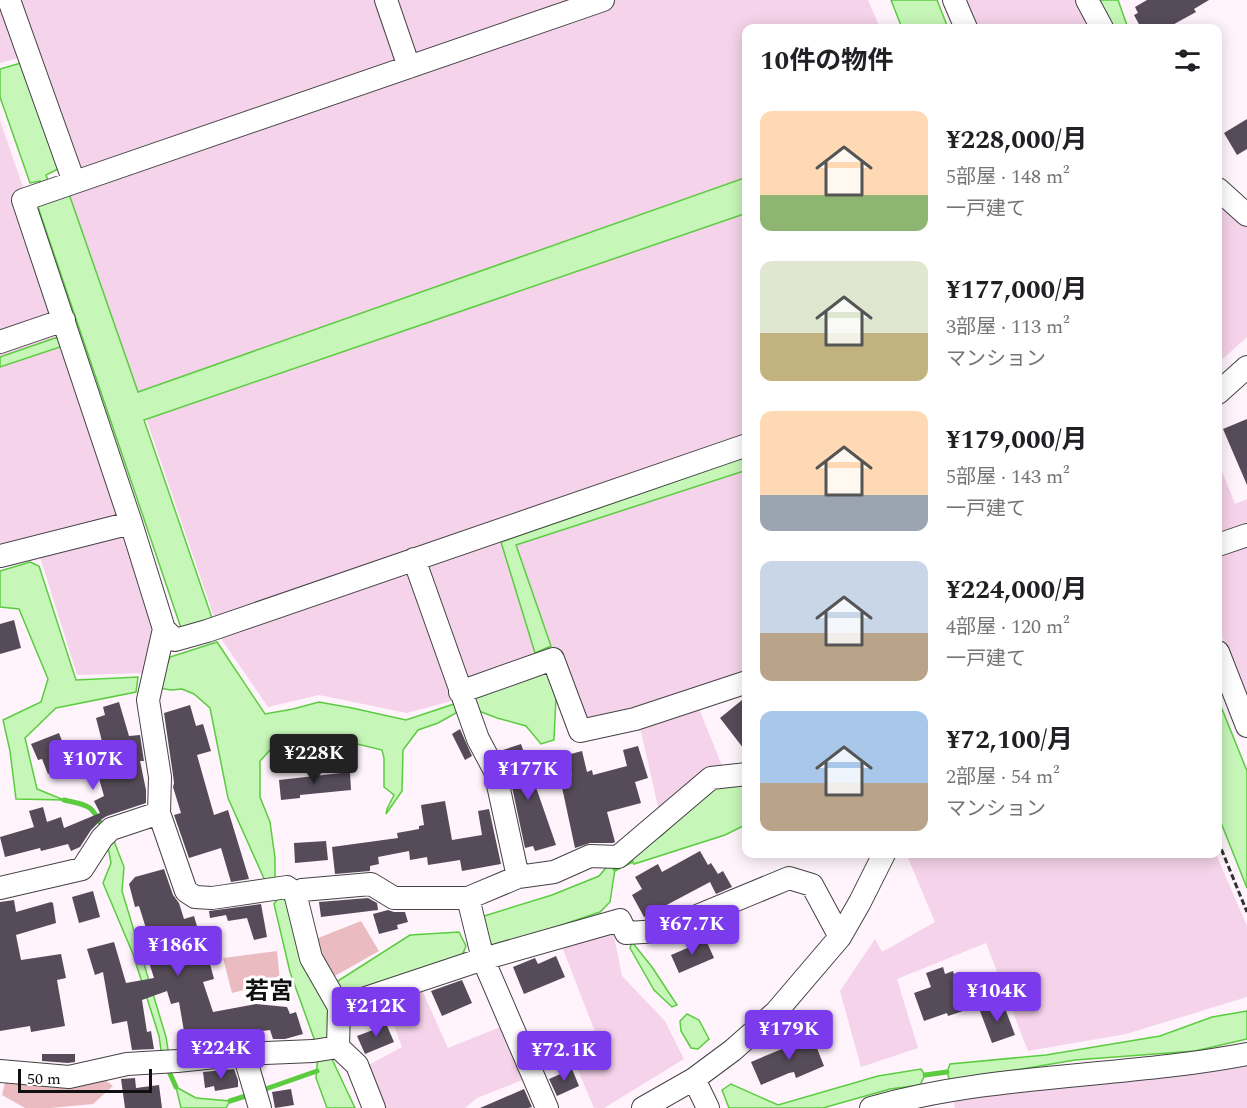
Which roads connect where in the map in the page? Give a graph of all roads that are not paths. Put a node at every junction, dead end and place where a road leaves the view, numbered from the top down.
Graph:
1 (9, 0) edge
2 (386, 0) edge
3 (603, 0) edge
4 (954, 0) edge
5 (1087, 0) edge
6 (964, 24) edge
7 (1100, 24) edge
8 (409, 67) junction
9 (57, 188) junction
10 (1222, 192) edge
11 (1247, 214) edge
12 (64, 320) junction
13 (0, 342) edge
14 (1247, 367) edge
15 (1222, 389) edge
16 (742, 447) edge
17 (131, 522) junction
18 (1247, 535) edge
19 (1222, 544) edge
20 (0, 556) edge
21 (414, 559) junction
22 (164, 628) junction
23 (1222, 662) edge
24 (742, 684) edge
25 (464, 701) junction
26 (1247, 726) edge
27 (742, 775) edge
28 (159, 813) junction
29 (882, 858) edge
30 (518, 877) junction
31 (0, 888) edge
32 (282, 890) junction
33 (468, 898) junction
34 (840, 937) junction
35 (483, 959) junction
36 (333, 996) junction
37 (338, 1047) junction
38 (244, 1054) junction
39 (1247, 1054) edge
40 (0, 1071) edge
41 (694, 1079) junction
42 (260, 1108) edge
43 (374, 1108) edge
44 (547, 1108) edge
45 (643, 1108) edge
46 (708, 1108) edge
47 (871, 1108) edge

1 - 9 street
2 - 8 street
3 - 8 street
4 - 6 street
5 - 7 street
8 - 9 street
9 - 12 street
10 - 11 street
12 - 13 street
12 - 17 street
14 - 15 street
16 - 21 street
17 - 20 street
17 - 22 street
18 - 19 street
21 - 22 street
21 - 25 street
22 - 28 street
23 - 26 street
24 - 25 street
25 - 30 street
27 - 30 street
28 - 31 street
28 - 32 street
29 - 34 street
30 - 33 street
32 - 33 street
32 - 36 street
33 - 35 street
34 - 35 street
34 - 41 street
35 - 36 street
35 - 44 street
36 - 37 street
37 - 38 street
37 - 43 street
38 - 40 street
38 - 42 street
39 - 47 street
41 - 45 street
41 - 46 street

